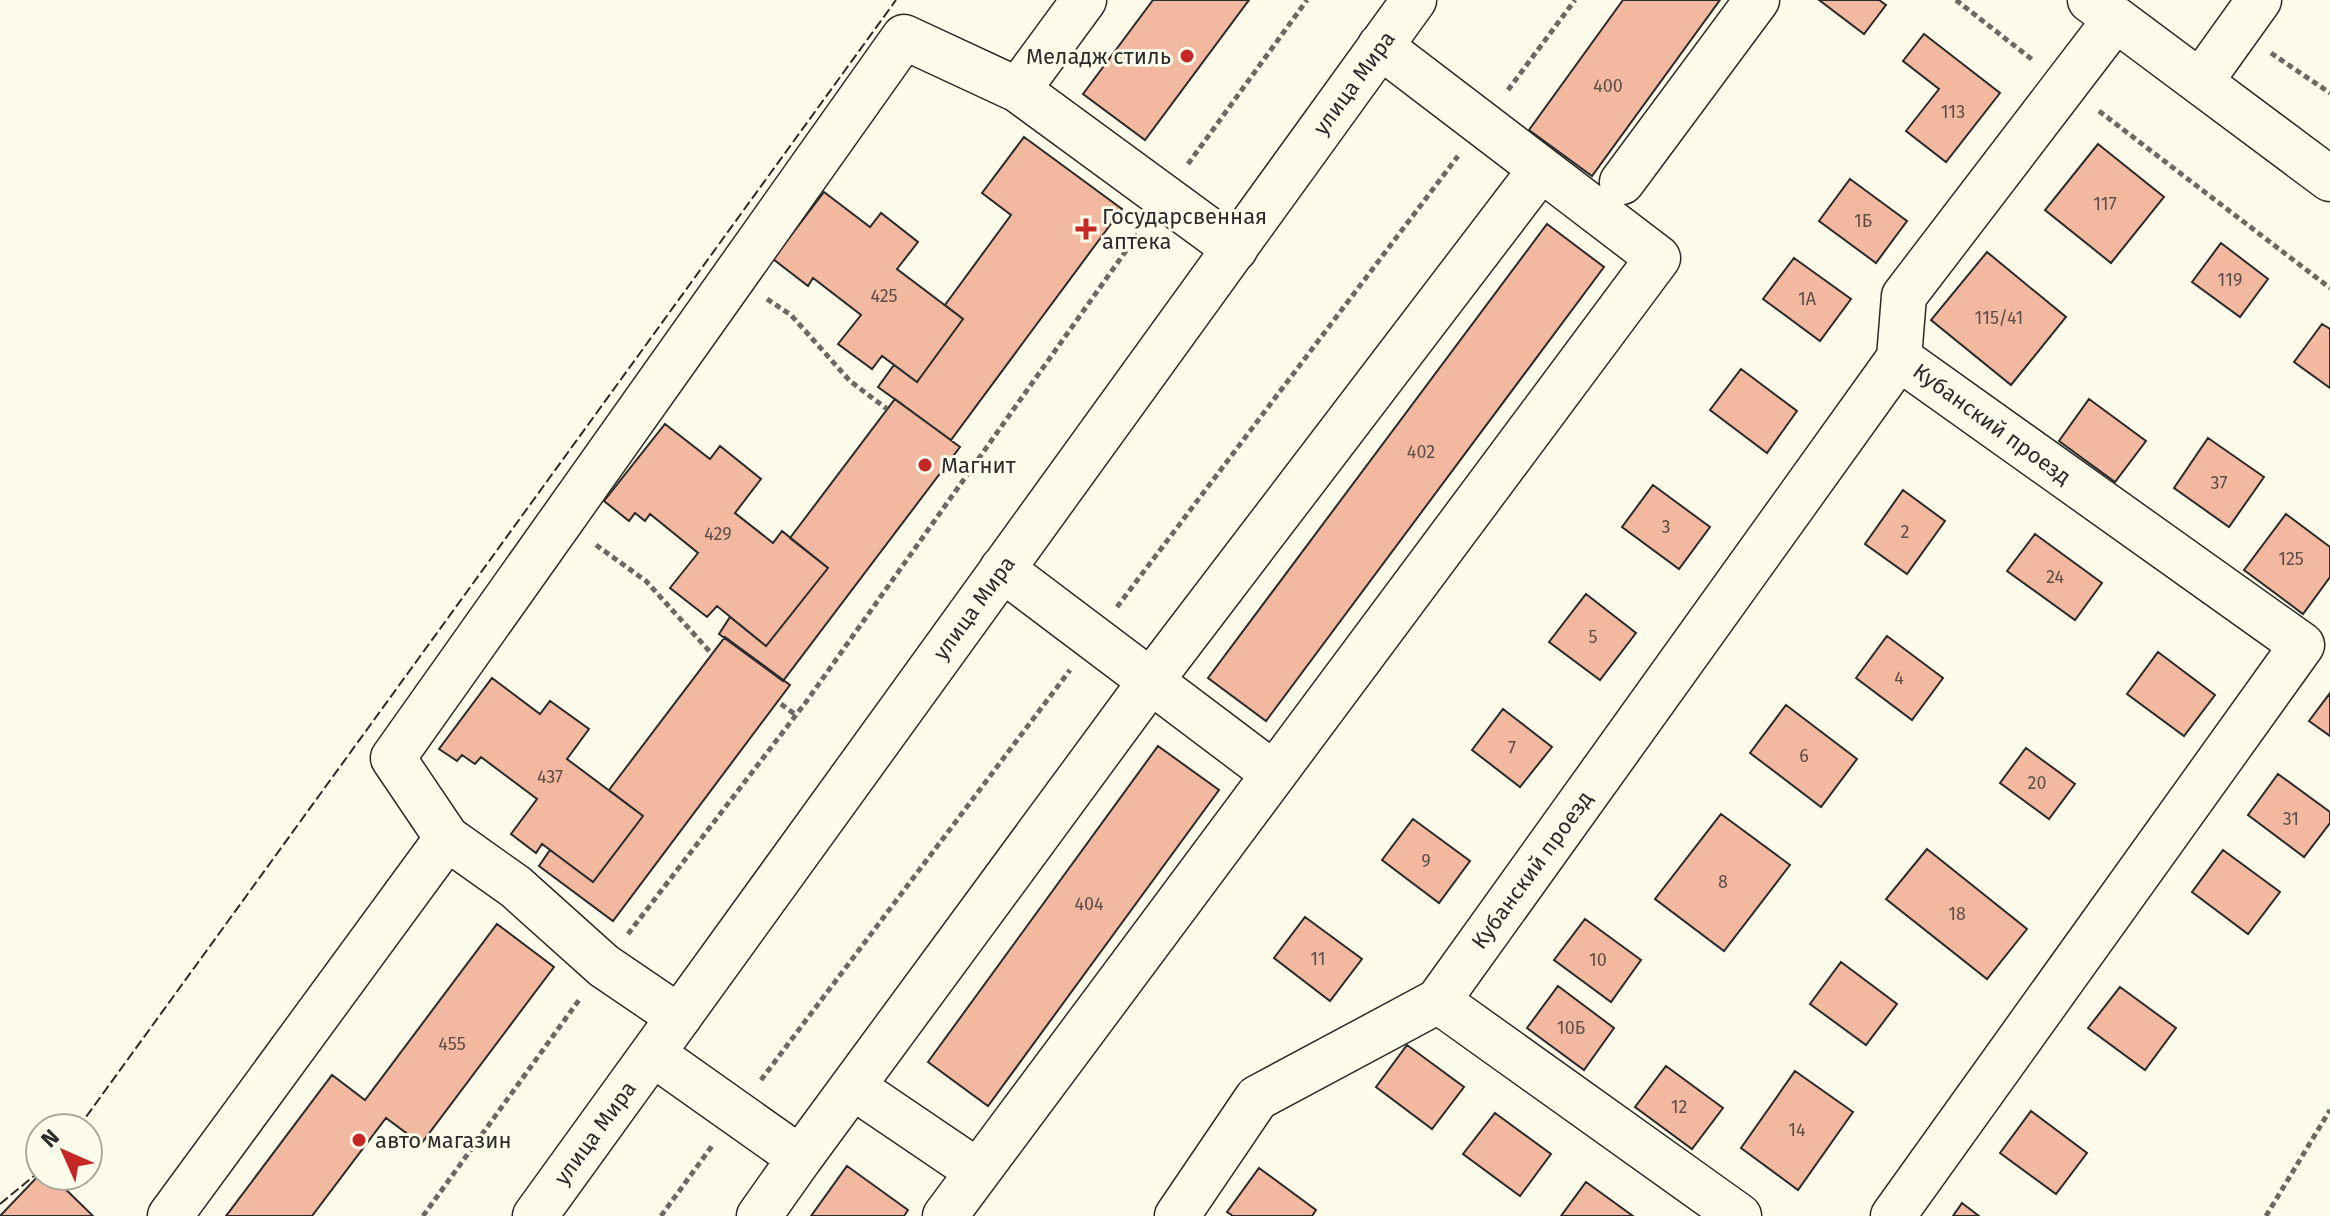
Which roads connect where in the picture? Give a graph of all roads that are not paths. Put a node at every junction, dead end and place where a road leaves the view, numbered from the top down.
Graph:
1 (1084, 0) edge
2 (1414, 0) edge
3 (1757, 0) edge
4 (2259, 0) edge
5 (2102, 10) edge
6 (1380, 46) junction
7 (2201, 81) junction
8 (1018, 90) junction
9 (1541, 169) junction
10 (2330, 179) edge
11 (1622, 182) dead end
12 (1235, 249) junction
13 (1899, 358) junction
14 (1002, 569) junction
15 (1150, 682) junction
16 (1274, 774) junction
17 (447, 838) junction
18 (1438, 1001) junction
19 (679, 1017) junction
20 (653, 1054) junction
21 (853, 1087) junction
22 (800, 1158) junction
23 (977, 1171) junction
24 (170, 1216) edge
25 (535, 1216) edge
26 (759, 1216) edge
27 (945, 1216) edge
28 (1177, 1216) edge
29 (1739, 1216) edge
30 (1893, 1216) edge

1 - 8 street
2 - 6 street, улица Мира
3 - 11 street
4 - 7 street
5 - 7 street
5 - 13 street
6 - 9 street
6 - 12 street, улица Мира
7 - 10 street
8 - 12 street
8 - 17 street
9 - 15 street
9 - 16 street
12 - 14 street, улица Мира
13 - 18 street, Кубанский проезд
13 - 30 street, Кубанский проезд
14 - 15 street
14 - 19 street, улица Мира
15 - 16 street
15 - 21 street
16 - 23 street
17 - 19 street
17 - 24 street
18 - 28 street
18 - 29 street
19 - 20 street, улица Мира
20 - 22 street
20 - 25 street, улица Мира
21 - 22 street
21 - 23 street
22 - 26 street
23 - 27 street

